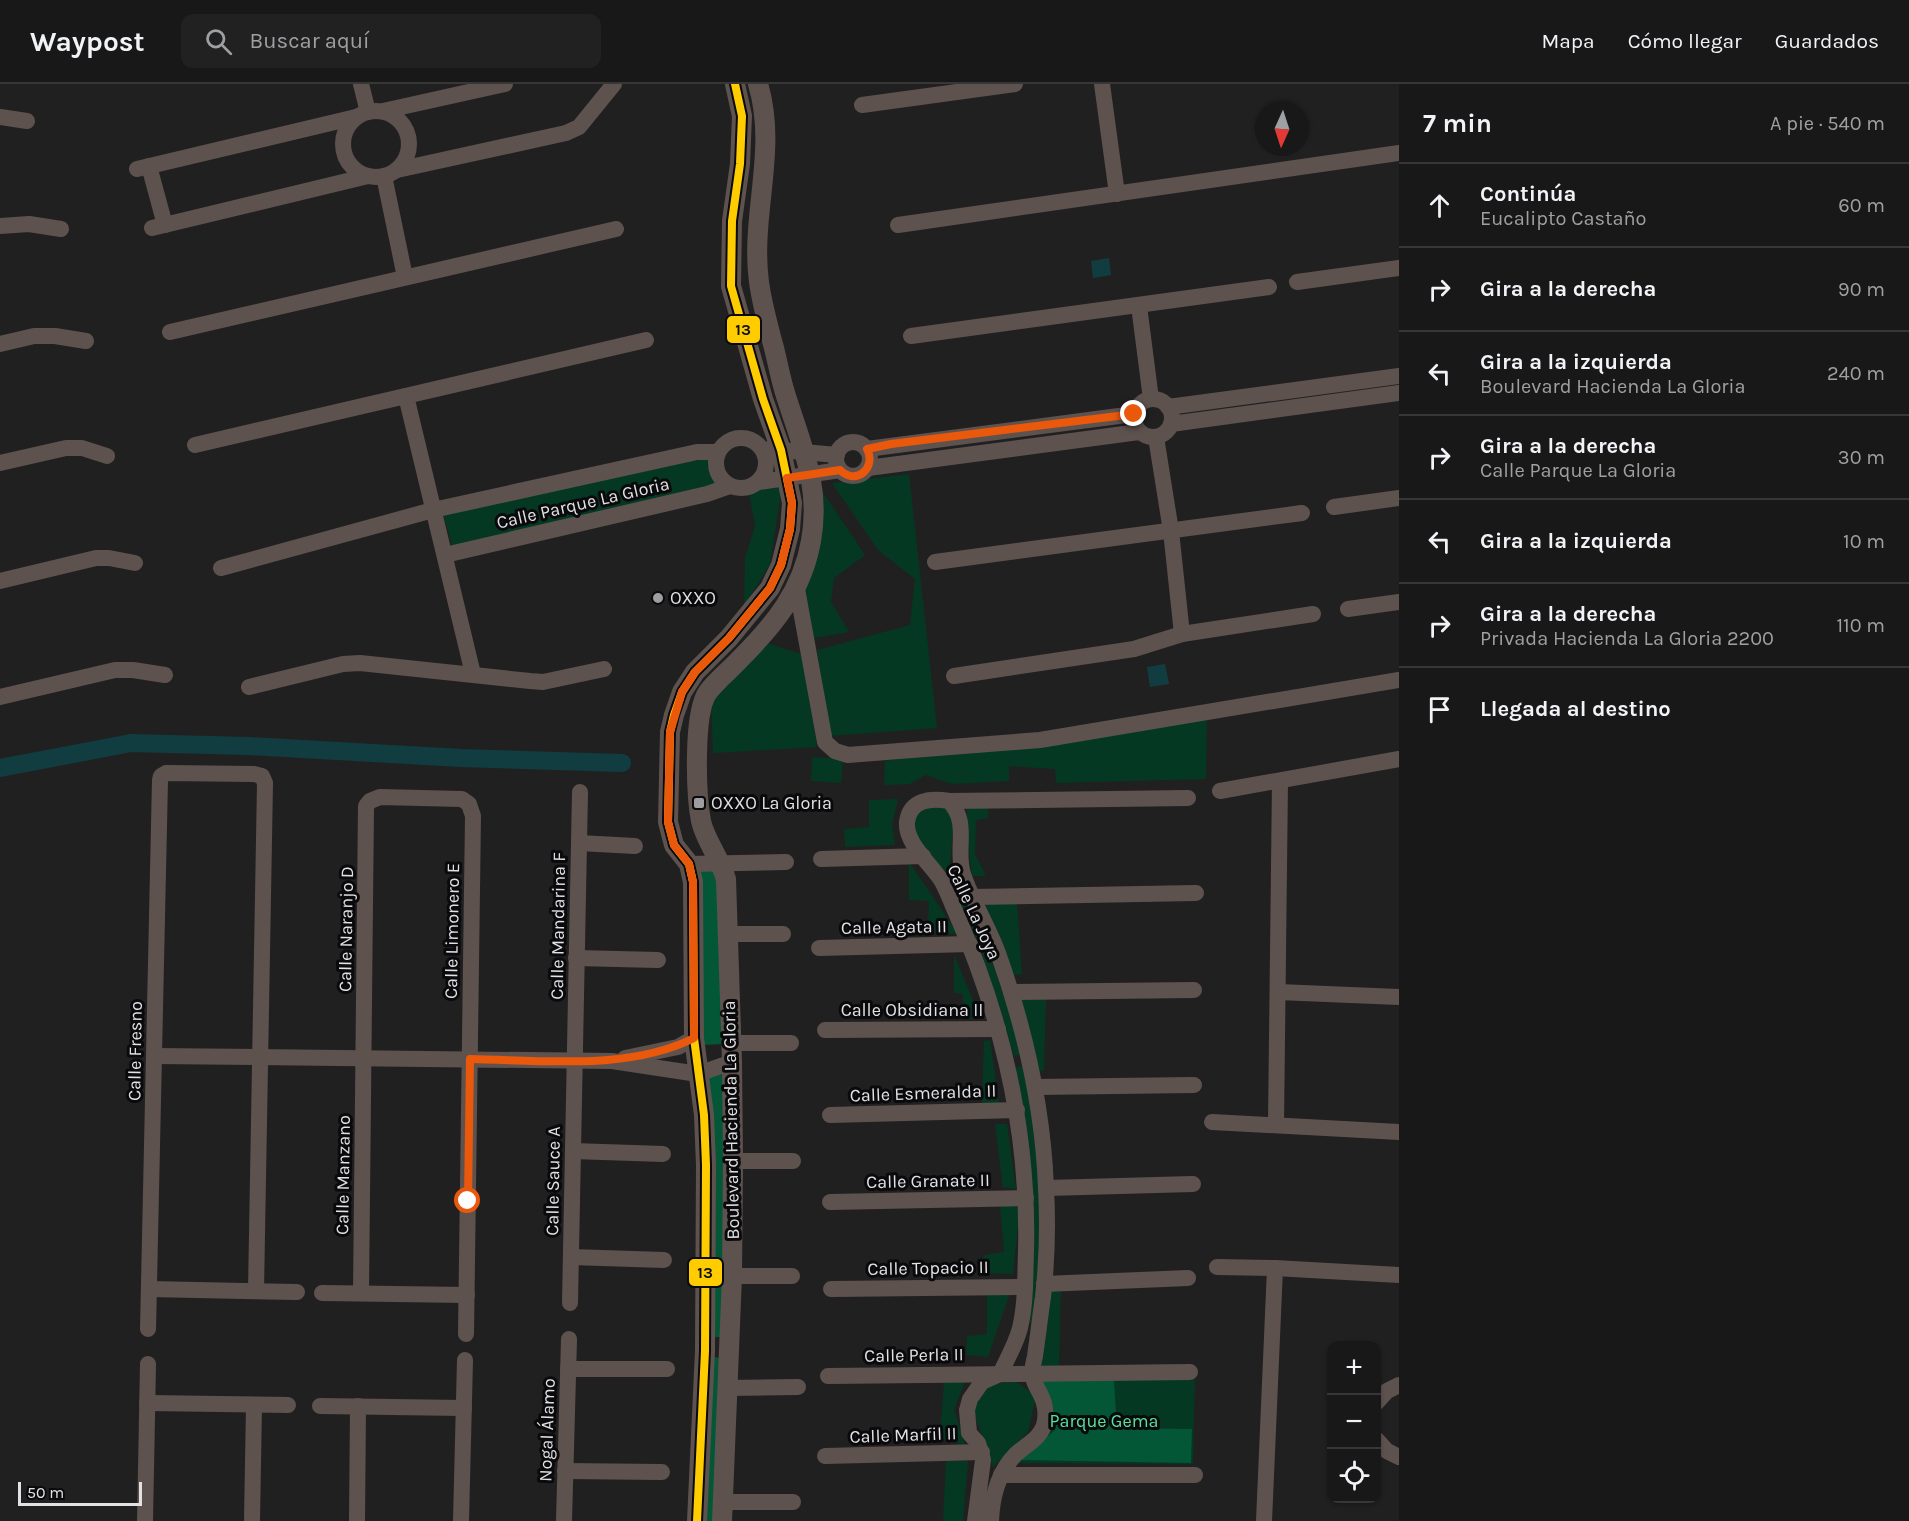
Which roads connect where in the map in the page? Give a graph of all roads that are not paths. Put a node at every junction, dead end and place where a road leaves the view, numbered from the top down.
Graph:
1 (361, 84) edge
2 (505, 84) edge
3 (613, 84) edge
4 (735, 84) edge
5 (758, 84) edge
6 (1015, 84) edge
7 (1102, 84) edge
8 (862, 105) dead end
9 (369, 113) junction
10 (0, 117) edge
11 (27, 121) dead end
12 (1399, 153) edge
13 (383, 174) junction
14 (1117, 194) junction
15 (898, 225) dead end
16 (0, 226) edge
17 (61, 229) dead end
18 (616, 229) dead end
19 (1399, 268) edge
20 (405, 277) junction
21 (1297, 282) dead end
22 (1269, 287) dead end
23 (1138, 306) junction
24 (170, 332) dead end
25 (911, 336) dead end
26 (86, 340) dead end
27 (646, 340) dead end
28 (0, 344) edge
29 (1399, 376) edge
30 (1399, 393) edge
31 (406, 396) junction
32 (1151, 399) junction
33 (1168, 407) junction
34 (1134, 414) junction
35 (1171, 424) junction
36 (1139, 432) junction
37 (1156, 437) junction
38 (195, 445) dead end
39 (771, 449) junction
40 (867, 449) junction
41 (718, 452) junction
42 (806, 453) junction
43 (107, 456) dead end
44 (0, 463) edge
45 (838, 463) junction
46 (868, 468) junction
47 (811, 474) junction
48 (787, 478) junction
49 (759, 482) junction
50 (730, 486) junction
51 (1399, 498) edge
52 (1334, 507) dead end
53 (433, 510) junction
54 (1302, 513) dead end
55 (1171, 531) junction
56 (445, 555) junction
57 (935, 562) dead end
58 (135, 563) dead end
59 (221, 568) dead end
60 (0, 581) edge
61 (797, 589) junction
62 (1399, 602) edge
63 (1348, 609) dead end
64 (1313, 614) dead end
65 (1182, 634) junction
66 (604, 669) dead end
67 (473, 674) junction
68 (165, 675) dead end
69 (954, 676) dead end
70 (1399, 680) edge
71 (249, 687) dead end
72 (0, 697) edge
73 (1399, 759) edge
74 (1280, 781) junction
75 (1220, 791) dead end
76 (580, 792) dead end
77 (1188, 798) dead end
78 (370, 801) joint
79 (949, 801) junction
80 (579, 843) junction
81 (635, 846) dead end
82 (923, 856) junction
83 (821, 859) dead end
84 (786, 862) dead end
85 (722, 863) junction
86 (689, 864) junction
87 (1196, 893) dead end
88 (973, 897) junction
89 (728, 934) junction
90 (783, 934) dead end
91 (970, 944) junction
92 (819, 948) dead end
93 (576, 958) junction
94 (658, 960) dead end
95 (1194, 990) dead end
96 (1011, 992) junction
97 (1278, 992) junction
98 (1399, 997) edge
99 (998, 1029) junction
100 (825, 1030) dead end
101 (694, 1038) junction
102 (791, 1043) dead end
103 (732, 1053) junction
104 (154, 1056) junction
105 (260, 1057) junction
106 (364, 1058) junction
107 (470, 1059) junction
108 (1030, 1059) junction
109 (574, 1060) junction
110 (612, 1061) junction
111 (1008, 1064) junction
112 (698, 1074) junction
113 (1194, 1085) dead end
114 (1036, 1087) junction
115 (1017, 1110) junction
116 (830, 1115) dead end
117 (1212, 1122) dead end
118 (1276, 1124) junction
119 (1399, 1132) edge
120 (573, 1151) junction
121 (663, 1154) dead end
122 (733, 1161) junction
123 (793, 1161) dead end
124 (1193, 1184) dead end
125 (1046, 1188) junction
126 (1026, 1198) junction
127 (830, 1203) dead end
128 (571, 1257) junction
129 (664, 1260) dead end
130 (1217, 1267) dead end
131 (1275, 1268) junction
132 (1399, 1275) edge
133 (732, 1276) junction
134 (792, 1276) dead end
135 (1188, 1278) dead end
136 (1044, 1284) junction
137 (1025, 1287) junction
138 (831, 1289) dead end
139 (149, 1290) junction
140 (256, 1292) junction
141 (297, 1292) dead end
142 (322, 1293) dead end
143 (361, 1293) junction
144 (467, 1295) junction
145 (570, 1303) dead end
146 (148, 1329) dead end
147 (1019, 1330) junction
148 (1038, 1333) junction
149 (466, 1334) dead end
150 (568, 1339) dead end
151 (705, 1351) junction
152 (728, 1351) junction
153 (465, 1360) dead end
154 (148, 1364) dead end
155 (568, 1369) junction
156 (667, 1369) dead end
157 (1190, 1372) dead end
158 (1000, 1374) junction
159 (1032, 1374) junction
160 (828, 1376) dead end
161 (1399, 1385) edge
162 (798, 1387) dead end
163 (727, 1388) junction
164 (1381, 1398) edge
165 (147, 1403) junction
166 (254, 1405) junction
167 (288, 1405) dead end
168 (320, 1406) dead end
169 (358, 1406) junction
170 (464, 1408) junction
171 (1381, 1443) edge
172 (982, 1452) junction
173 (825, 1456) dead end
174 (1399, 1459) edge
175 (565, 1472) junction
176 (662, 1472) dead end
177 (1001, 1475) junction
178 (1195, 1475) dead end
179 (793, 1502) dead end
180 (723, 1511) edge
181 (146, 1521) edge
182 (252, 1521) edge
183 (357, 1521) edge
184 (461, 1521) edge
185 (564, 1521) edge
186 (697, 1521) edge
187 (975, 1521) edge
188 (991, 1521) edge
189 (1264, 1521) edge

1 - 9 street
2 - 9 street
3 - 13 street
4 - 39 street, Boulevard Hacienda La Gloria
5 - 42 street
6 - 8 street
7 - 14 street
9 - 13 street
9 - 13 street
9 - 13 street
10 - 11 street
12 - 14 street
13 - 20 street
14 - 15 street
16 - 17 street
18 - 20 street
19 - 21 street
20 - 24 street
22 - 23 street
23 - 25 street
23 - 32 street
26 - 28 street
27 - 31 street
29 - 33 street
30 - 35 street
31 - 38 street
31 - 53 street
32 - 33 street
32 - 34 street
33 - 35 street
34 - 36 street
34 - 40 street
35 - 37 street
36 - 37 street
36 - 46 street
37 - 55 street
39 - 41 street
39 - 42 street
39 - 48 street, Boulevard Hacienda La Gloria
39 - 49 street
40 - 45 street
40 - 46 street
41 - 50 street
41 - 53 street, Calle Parque La Gloria
42 - 45 street
42 - 47 street
43 - 44 street
45 - 46 street
45 - 47 street
47 - 48 street
47 - 61 street
48 - 49 street
48 - 86 street, Boulevard Hacienda La Gloria
49 - 50 street
50 - 56 street, Calle Parque La Gloria
51 - 52 street
53 - 56 street
53 - 59 street, Calle Parque La Gloria
54 - 55 street
55 - 57 street
55 - 65 street
56 - 67 street
58 - 60 street
61 - 70 street
61 - 85 street
62 - 63 street
64 - 65 street
65 - 69 street
66 - 67 street
67 - 71 street
68 - 72 street
73 - 74 street
74 - 75 street
74 - 97 street
76 - 80 street, Calle Mandarina F
77 - 79 street
78 - 106 street, Calle Naranjo D
78 - 107 street, Calle Limonero E
79 - 82 street, Calle La Joya
79 - 88 street, Calle La Joya
80 - 81 street
80 - 93 street, Calle Mandarina F
82 - 83 street
82 - 91 street, Calle La Joya
84 - 85 street
85 - 86 street
85 - 89 street, Boulevard Hacienda La Gloria
86 - 101 street, Boulevard Hacienda La Gloria
87 - 88 street
88 - 96 street, Calle La Joya
89 - 90 street
89 - 103 street, Boulevard Hacienda La Gloria
91 - 92 street, Calle Agata II
91 - 99 street, Calle La Joya
93 - 94 street
93 - 109 street, Calle Mandarina F
95 - 96 street
96 - 108 street, Calle La Joya
97 - 98 street
97 - 118 street
99 - 100 street, Calle Obsidiana II
99 - 111 street, Calle La Joya
101 - 110 street
101 - 112 street, Boulevard Hacienda La Gloria
102 - 103 street
103 - 112 street
103 - 122 street, Boulevard Hacienda La Gloria
104 - 105 street
104 - 105 street, Calle Fresno
104 - 139 street, Calle Fresno
105 - 106 street
105 - 140 street
106 - 107 street
106 - 143 street, Calle Manzano
107 - 109 street
107 - 144 street, Calle Limonero E
108 - 111 street
108 - 114 street, Calle La Joya
109 - 110 street
109 - 120 street, Calle Sauce A
110 - 112 street
111 - 115 street, Calle La Joya
112 - 151 street, Boulevard Hacienda La Gloria
113 - 114 street
114 - 125 street, Calle La Joya
115 - 116 street, Calle Esmeralda II
115 - 126 street, Calle La Joya
117 - 118 street
118 - 119 street
120 - 121 street
120 - 128 street, Calle Sauce A
122 - 123 street
122 - 133 street, Boulevard Hacienda La Gloria
124 - 125 street
125 - 136 street, Calle La Joya
126 - 127 street, Calle Granate II
126 - 137 street, Calle La Joya
128 - 129 street
128 - 145 street, Calle Sauce A
130 - 131 street
131 - 132 street
131 - 189 street
133 - 134 street
133 - 152 street, Boulevard Hacienda La Gloria
135 - 136 street
136 - 148 street, Calle La Joya
137 - 138 street, Calle Topacio II
137 - 147 street, Calle La Joya
139 - 140 street
139 - 146 street, Calle Fresno
140 - 141 street
142 - 143 street
143 - 144 street
144 - 149 street, Calle Limonero E
147 - 148 street
147 - 158 street, Calle La Joya
148 - 159 street, Calle La Joya
150 - 155 street, Nogal Álamo
151 - 152 street
151 - 186 street, Boulevard Hacienda La Gloria
152 - 163 street, Boulevard Hacienda La Gloria
153 - 170 street
154 - 165 street
155 - 156 street
155 - 175 street, Nogal Álamo
157 - 159 street, Calle Perla II
158 - 159 street, Calle Perla II
158 - 160 street, Calle Perla II
158 - 172 street
159 - 177 street
161 - 164 street
162 - 163 street
163 - 180 street, Boulevard Hacienda La Gloria
165 - 166 street
165 - 181 street
166 - 167 street
166 - 182 street
168 - 169 street
169 - 170 street
169 - 183 street
170 - 184 street
171 - 174 street
172 - 173 street, Calle Marfil II
172 - 187 street
175 - 176 street
175 - 185 street, Nogal Álamo
177 - 178 street
177 - 188 street
179 - 180 street

